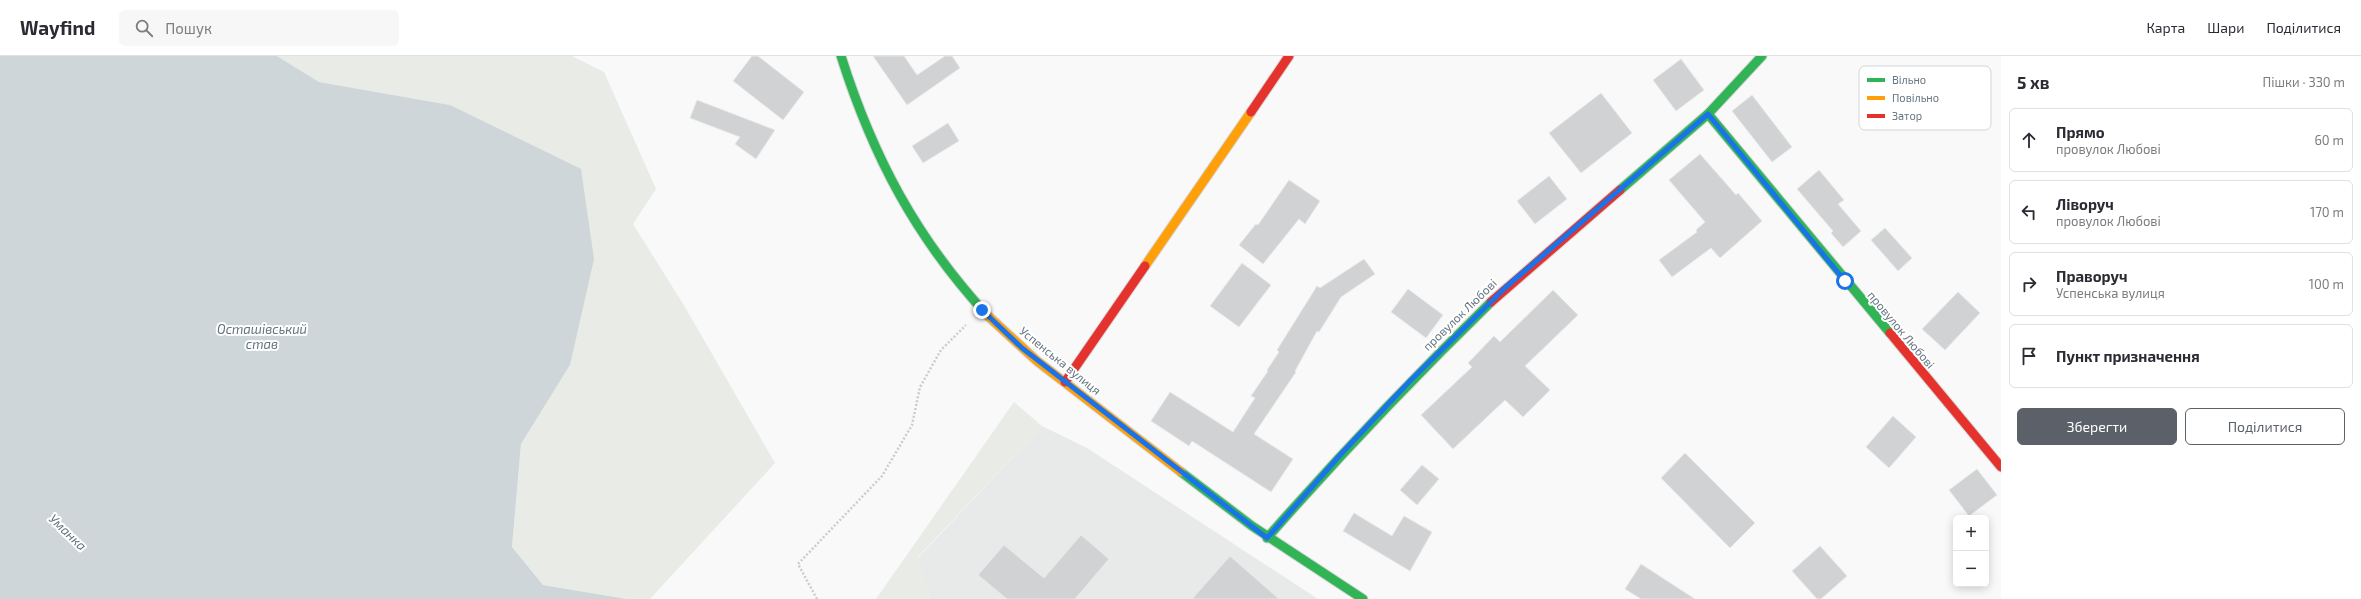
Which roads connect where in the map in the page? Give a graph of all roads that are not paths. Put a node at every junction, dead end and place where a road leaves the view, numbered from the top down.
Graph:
1 (841, 56) edge
2 (1289, 56) edge
3 (1762, 56) edge
4 (1708, 114) junction
5 (1065, 382) junction
6 (2001, 467) edge
7 (1267, 538) junction
8 (1363, 599) edge

1 - 5 street, Успенська вулиця
2 - 5 street
3 - 4 street, провулок Любові
4 - 6 street, провулок Любові
4 - 7 street, провулок Любові
5 - 7 street, Успенська вулиця
7 - 8 street, Успенська вулиця

